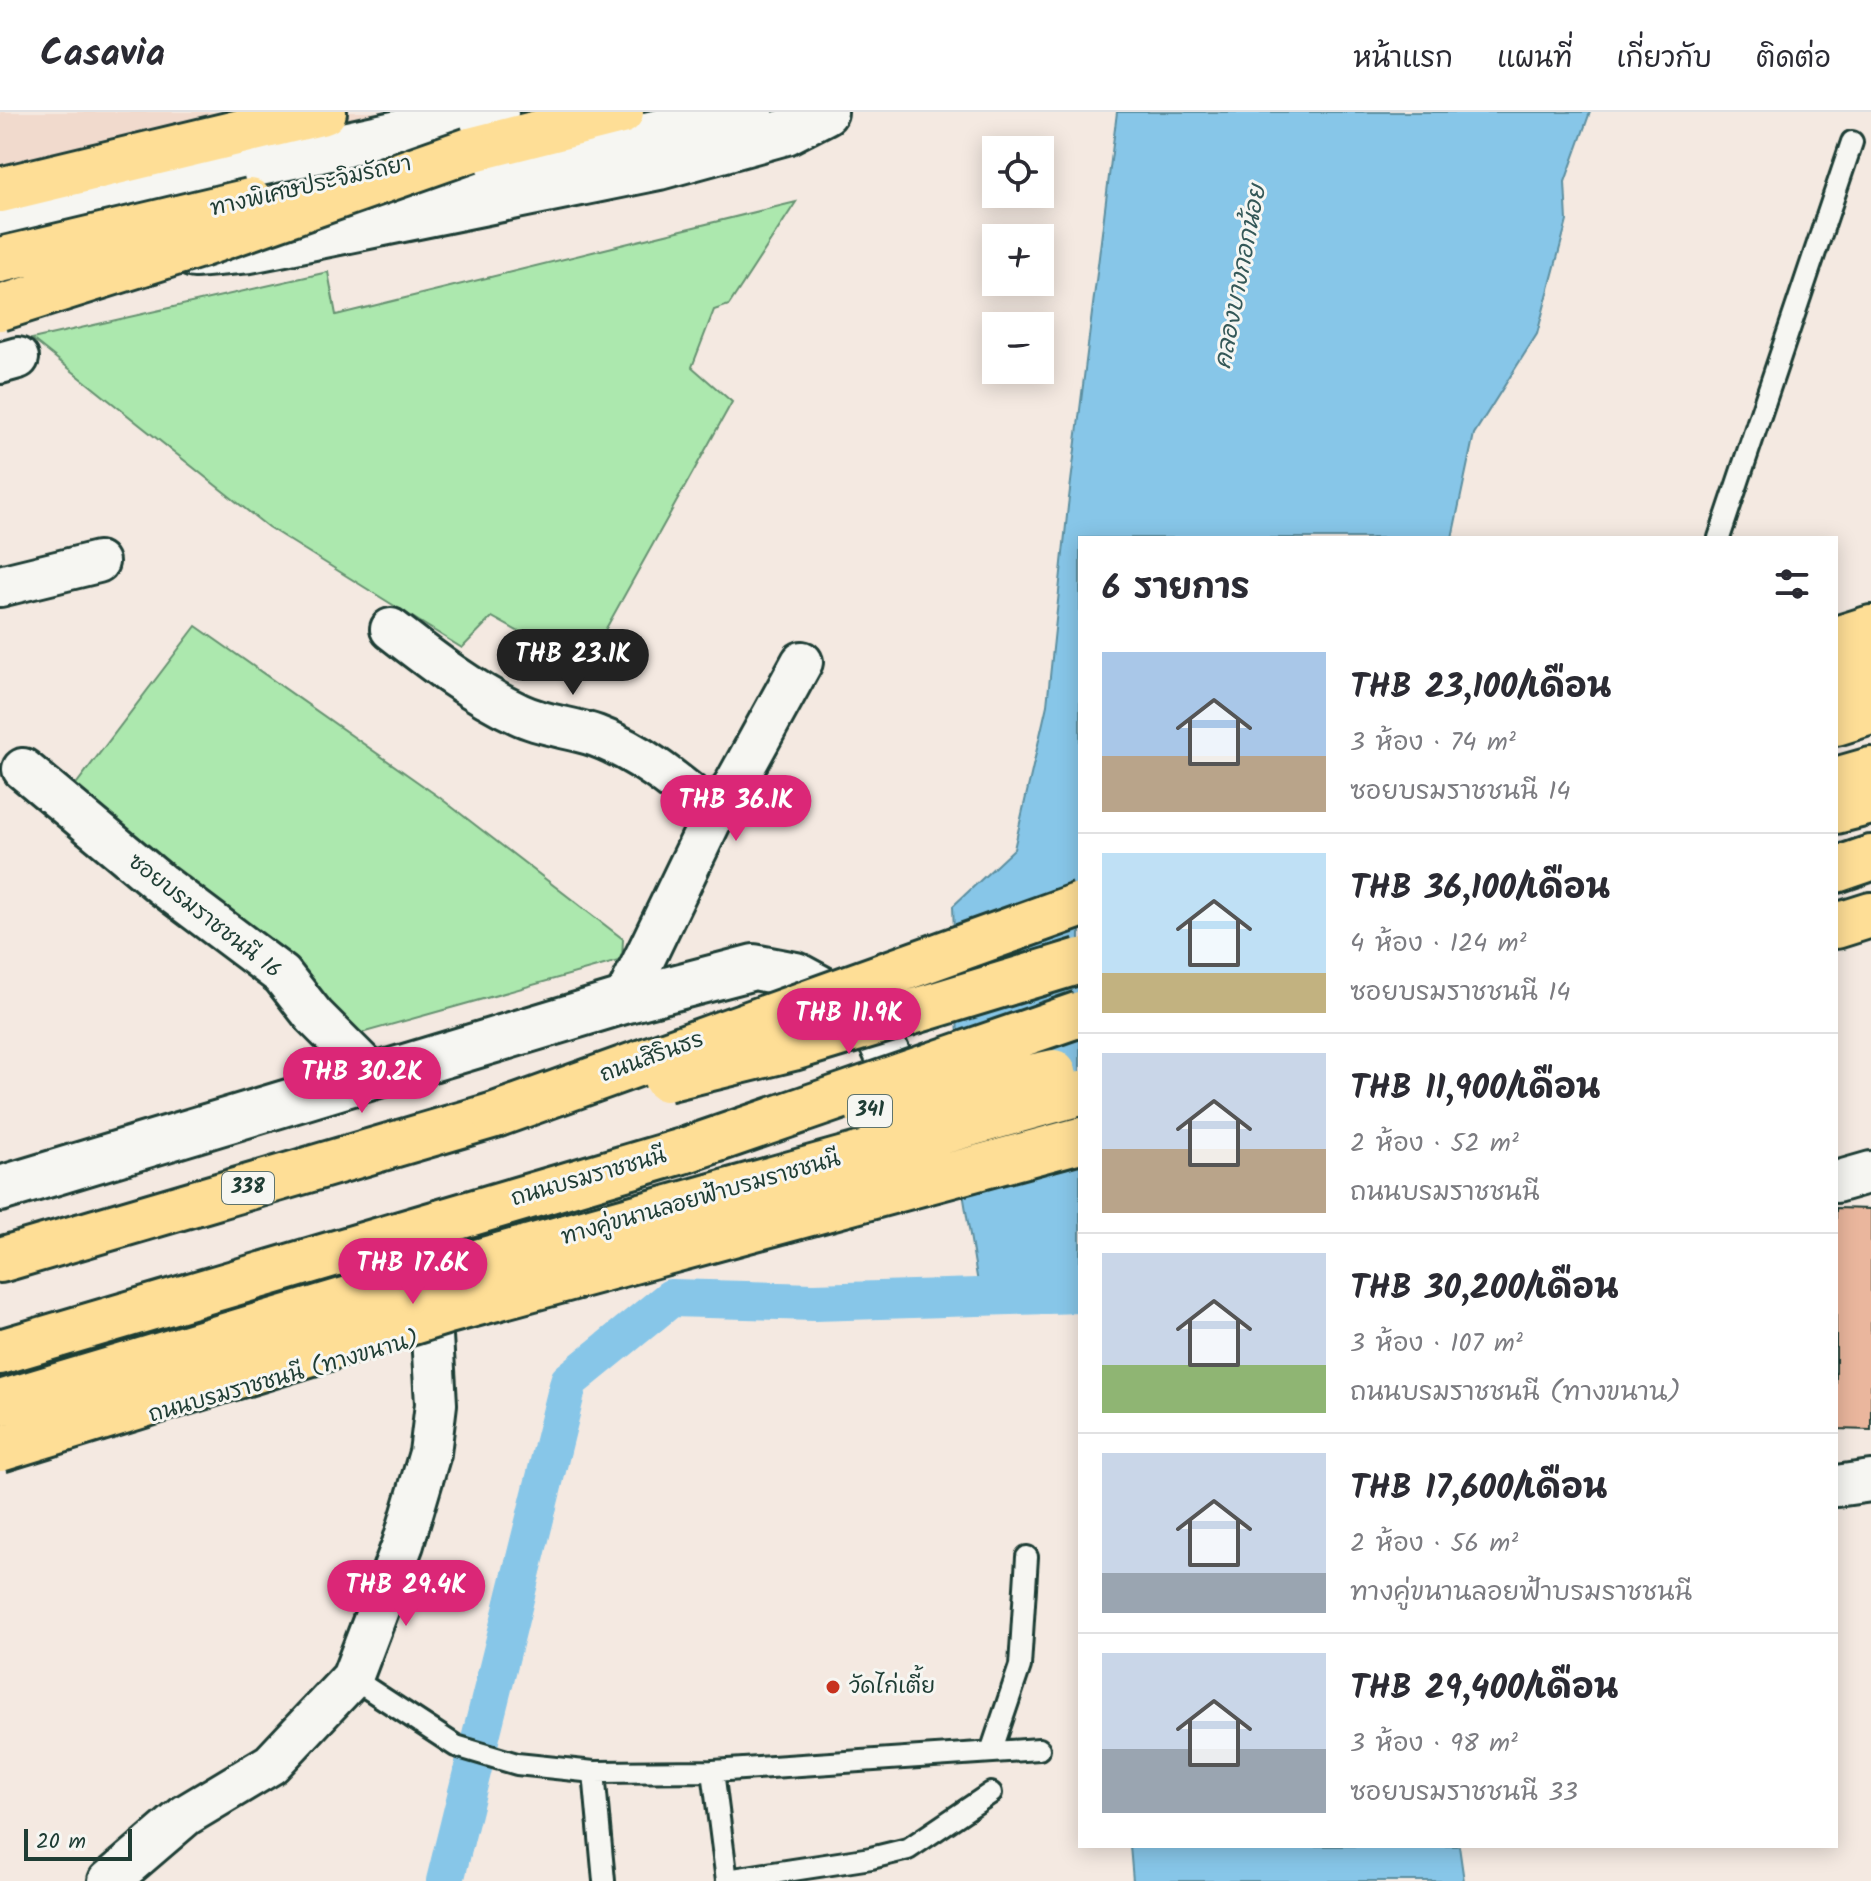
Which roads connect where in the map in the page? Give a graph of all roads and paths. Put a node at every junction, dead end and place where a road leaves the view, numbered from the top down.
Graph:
1 (324, 112) edge
2 (496, 112) edge
3 (621, 112) edge
4 (751, 112) edge
5 (825, 112) edge
6 (1852, 142) dead end
7 (470, 150) junction
8 (0, 190) edge
9 (0, 219) edge
10 (0, 258) edge
11 (0, 269) edge
12 (0, 308) edge
13 (1720, 536) edge
14 (98, 562) dead end
15 (0, 586) edge
16 (1871, 628) edge
17 (391, 629) dead end
18 (1838, 638) edge
19 (802, 662) dead end
20 (1871, 669) edge
21 (1838, 679) edge
22 (1871, 712) edge
23 (1838, 722) edge
24 (23, 769) dead end
25 (1871, 770) edge
26 (1838, 779) edge
27 (1871, 802) edge
28 (1838, 810) edge
29 (714, 814) junction
30 (1871, 840) edge
31 (1838, 849) edge
32 (1871, 858) edge
33 (1838, 869) edge
34 (1078, 906) edge
35 (1871, 915) edge
36 (1838, 925) edge
37 (1871, 934) edge
38 (1838, 944) edge
39 (1078, 962) edge
40 (624, 1001) junction
41 (1078, 1015) edge
42 (1078, 1064) edge
43 (374, 1076) junction
44 (1078, 1094) edge
45 (495, 1115) junction
46 (1078, 1141) edge
47 (686, 1150) junction
48 (1871, 1172) edge
49 (1838, 1181) edge
50 (0, 1189) edge
51 (0, 1260) edge
52 (432, 1336) junction
53 (0, 1352) edge
54 (0, 1403) edge
55 (0, 1449) edge
56 (0, 1458) edge
57 (1871, 1481) edge
58 (1838, 1486) edge
59 (1027, 1557) dead end
60 (352, 1678) junction
61 (1039, 1749) dead end
62 (991, 1752) junction
63 (713, 1771) junction
64 (594, 1772) junction
65 (991, 1793) dead end
66 (727, 1880) edge
67 (109, 1881) edge
68 (604, 1881) edge

1 - 8 main road
2 - 9 main road
3 - 7 main road, ทางพิเศษประจิมรัถยา
4 - 10 main road, bridge
5 - 11 main road
6 - 13 lane
7 - 10 main road, ทางพิเศษประจิมรัถยา, bridge
7 - 12 main road, bridge
14 - 15 street
16 - 18 main road
17 - 29 street
19 - 29 street
20 - 21 main road
22 - 23 main road
24 - 43 street, ซอยบรมราชชนนี 16
25 - 26 main road
27 - 28 main road
29 - 40 street
30 - 31 main road
32 - 33 main road
34 - 45 main road, ถนนสิรินธร, bridge
35 - 36 main road
37 - 38 street
39 - 45 main road, 338, bridge
40 - 43 main road
40 - 52 main road, ถนนบรมราชชนนี (ทางขนาน)
41 - 47 main road, ถนนบรมราชชนนี, bridge
42 - 47 main road, 341, bridge
43 - 50 main road
44 - 54 main road, ทางคู่ขนานลอยฟ้าบรมราชชนนี, bridge
45 - 51 main road, 338
46 - 55 main road, ทางคู่ขนานลอยฟ้าบรมราชชนนี, bridge
47 - 53 main road, ถนนบรมราชชนนี
48 - 49 street
52 - 56 main road, ถนนบรมราชชนนี (ทางขนาน)
52 - 60 street
57 - 58 street
59 - 62 lane
60 - 64 lane
60 - 67 street
61 - 62 lane
62 - 63 lane
63 - 64 lane
63 - 66 lane
64 - 68 lane
65 - 66 lane

